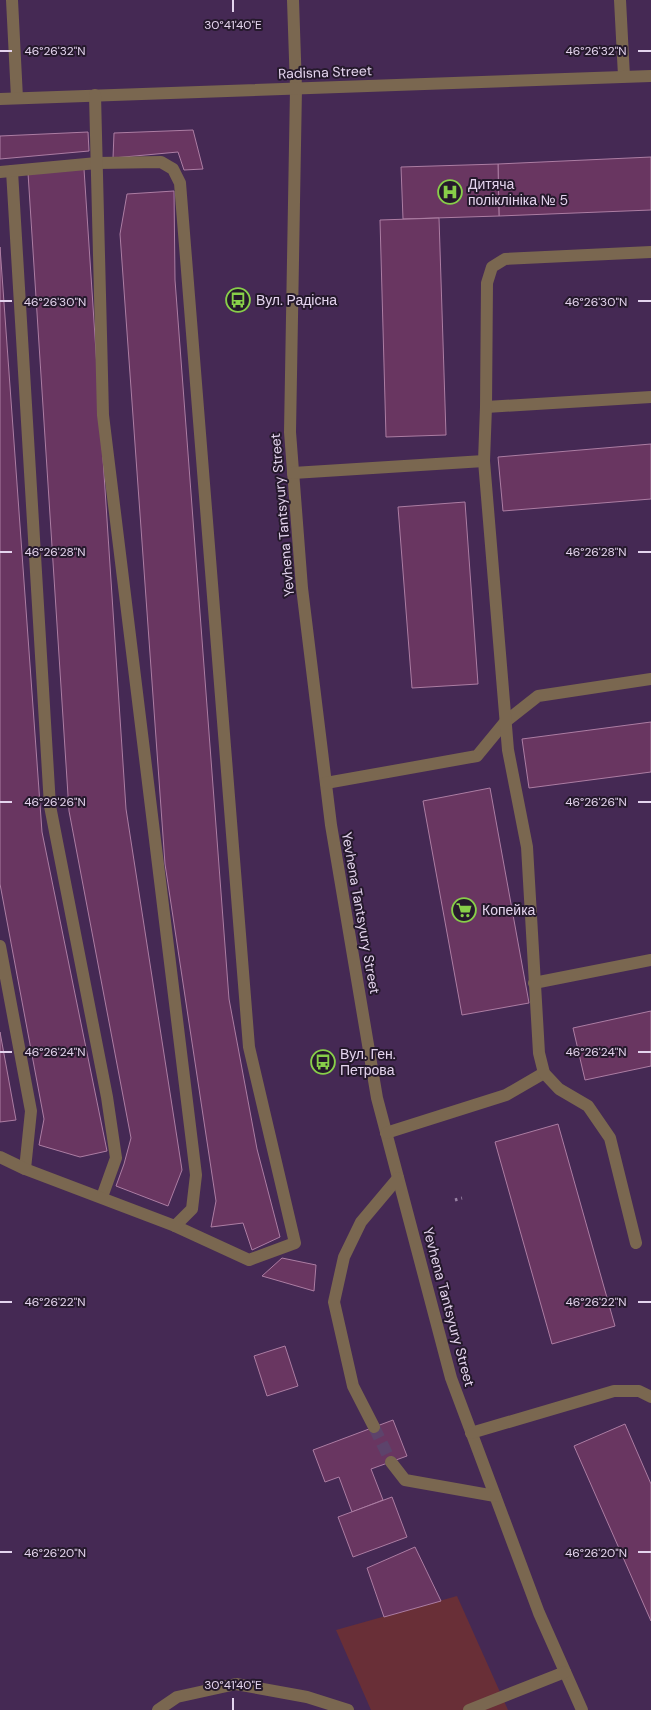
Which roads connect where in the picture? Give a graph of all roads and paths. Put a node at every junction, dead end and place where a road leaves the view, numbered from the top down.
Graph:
1 (12, 0) edge
2 (293, 0) edge
3 (620, 0) edge
4 (624, 76) junction
5 (651, 76) edge
6 (296, 88) junction
7 (95, 95) junction
8 (17, 98) junction
9 (0, 99) edge
10 (97, 163) junction
11 (6, 171) edge
12 (651, 252) edge
13 (651, 397) edge
14 (486, 408) junction
15 (484, 461) junction
16 (293, 473) junction
17 (651, 679) edge
18 (505, 722) junction
19 (326, 783) junction
20 (0, 946) edge
21 (651, 960) edge
22 (534, 982) junction
23 (544, 1073) junction
24 (386, 1132) junction
25 (0, 1157) edge
26 (25, 1168) junction
27 (398, 1178) junction
28 (102, 1197) junction
29 (462, 1198) dead end
30 (455, 1200) dead end
31 (175, 1226) junction
32 (636, 1243) dead end
33 (651, 1397) edge
34 (374, 1428) tunnel mouth
35 (471, 1433) junction
36 (391, 1462) tunnel mouth
37 (495, 1496) junction
38 (565, 1672) junction
39 (158, 1710) edge
40 (348, 1710) edge
41 (469, 1710) edge
42 (582, 1710) edge

1 - 8 street
2 - 6 street, Yevhena Tantsyury Street
3 - 4 street
4 - 5 street, Radisna Street
4 - 6 street, Radisna Street
6 - 7 street, Radisna Street
6 - 16 street, Yevhena Tantsyury Street
7 - 8 street, Radisna Street
7 - 10 street
8 - 9 street, Radisna Street
10 - 11 street
10 - 31 street
10 - 31 street
11 - 28 street
12 - 14 street
13 - 14 street
14 - 15 street
15 - 16 street
15 - 18 street
16 - 19 street, Yevhena Tantsyury Street
17 - 18 street
18 - 19 street
18 - 22 street
19 - 24 street, Yevhena Tantsyury Street
20 - 26 street
21 - 22 street
22 - 23 street
23 - 24 street
23 - 32 street
24 - 27 street, Yevhena Tantsyury Street
25 - 26 street
26 - 28 street
27 - 34 street
27 - 35 street, Yevhena Tantsyury Street
28 - 31 street
29 - 30 path
33 - 35 street
35 - 37 street, Yevhena Tantsyury Street
36 - 37 street
37 - 38 street, Yevhena Tantsyury Street
38 - 41 street
38 - 42 street, Yevhena Tantsyury Street
39 - 40 street

